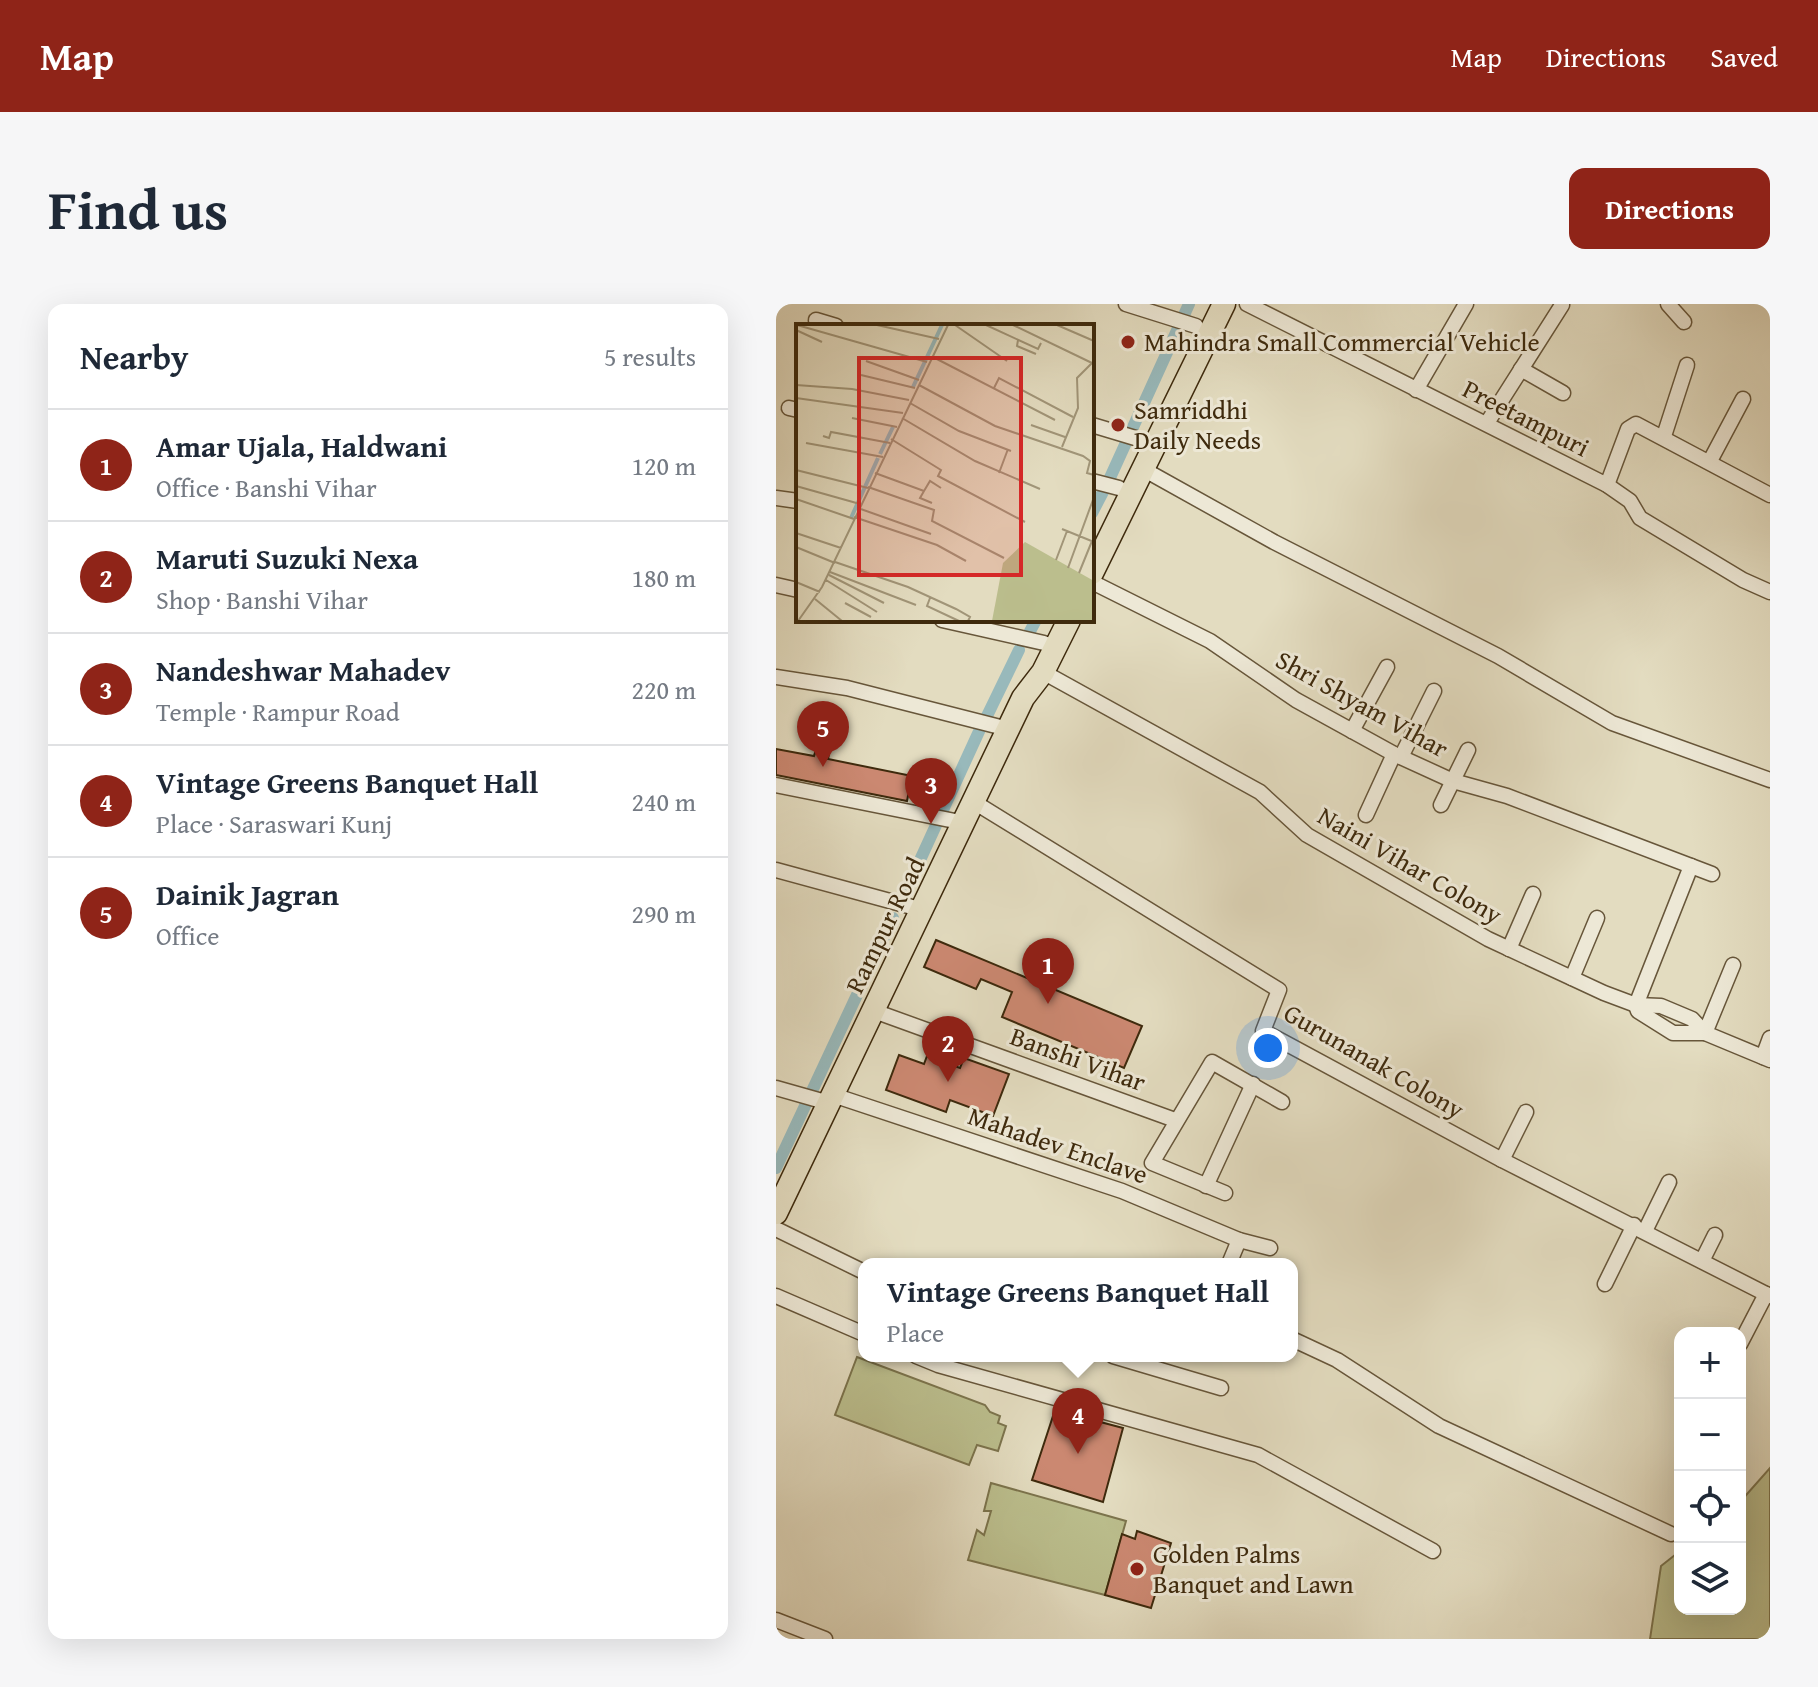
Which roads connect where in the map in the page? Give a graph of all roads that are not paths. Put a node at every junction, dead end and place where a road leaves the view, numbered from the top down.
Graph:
1 (1126, 304) edge
2 (1207, 304) edge
3 (1224, 304) edge
4 (1247, 304) edge
5 (1466, 304) edge
6 (1668, 304) edge
7 (1562, 305) edge
8 (816, 320) dead end
9 (1187, 322) junction
10 (1684, 322) dead end
11 (829, 324) edge
12 (1687, 365) dead end
13 (1521, 369) junction
14 (1416, 390) junction
15 (1563, 393) dead end
16 (1743, 399) dead end
17 (1487, 423) junction
18 (1094, 426) edge
19 (1664, 436) junction
20 (1134, 437) junction
21 (1710, 461) junction
22 (1143, 469) junction
23 (1094, 482) edge
24 (1607, 485) junction
25 (1119, 488) junction
26 (1770, 495) edge
27 (776, 498) edge
28 (796, 501) edge
29 (1094, 539) edge
30 (1094, 569) edge
31 (1094, 583) edge
32 (776, 585) edge
33 (796, 590) edge
34 (1770, 592) edge
35 (951, 622) edge
36 (1054, 622) edge
37 (1068, 622) edge
38 (1044, 643) junction
39 (1387, 667) dead end
40 (1043, 672) junction
41 (776, 677) edge
42 (1434, 691) dead end
43 (1023, 698) junction
44 (1008, 729) junction
45 (1352, 731) junction
46 (1468, 750) dead end
47 (1397, 755) junction
48 (1770, 780) edge
49 (1453, 781) junction
50 (776, 785) edge
51 (1441, 805) dead end
52 (955, 815) junction
53 (1366, 815) dead end
54 (1691, 866) junction
55 (776, 870) edge
56 (1712, 874) dead end
57 (1533, 894) dead end
58 (923, 910) junction
59 (1597, 918) dead end
60 (1509, 949) junction
61 (1733, 965) dead end
62 (1572, 978) junction
63 (1636, 1005) junction
64 (874, 1011) junction
65 (1705, 1033) junction
66 (1770, 1038) edge
67 (1766, 1059) edge
68 (1253, 1084) junction
69 (776, 1088) edge
70 (821, 1098) junction
71 (1282, 1102) dead end
72 (1526, 1112) dead end
73 (1175, 1120) junction
74 (1502, 1160) junction
75 (1669, 1182) dead end
76 (1206, 1186) junction
77 (1225, 1193) dead end
78 (778, 1204) edge
79 (1640, 1228) junction
80 (776, 1229) edge
81 (1715, 1235) dead end
82 (1239, 1240) junction
83 (1270, 1248) dead end
84 (1232, 1258) edge
85 (1702, 1261) junction
86 (858, 1269) edge
87 (1605, 1284) dead end
88 (1768, 1295) edge
89 (776, 1296) edge
90 (858, 1331) edge
91 (1746, 1334) edge
92 (1298, 1342) edge
93 (934, 1362) edge
94 (1133, 1362) edge
95 (1221, 1388) dead end
96 (1671, 1534) dead end
97 (1433, 1551) dead end
98 (776, 1620) edge
99 (825, 1639) edge

1 - 9 street
2 - 9 main road
3 - 22 main road
4 - 14 street, Preetampuri
5 - 14 street
6 - 10 street
7 - 13 street
8 - 11 street
9 - 20 main road
12 - 19 street
13 - 15 street
13 - 17 street
14 - 17 street, Preetampuri
16 - 21 street
17 - 24 street, Preetampuri
18 - 20 street
19 - 21 street
19 - 24 street
20 - 25 main road
21 - 26 street
22 - 30 main road
22 - 48 street
23 - 25 street
24 - 34 street, Preetampuri
25 - 29 main road
27 - 28 street
31 - 45 street, Shri Shyam Vihar
32 - 33 street
35 - 38 street
36 - 38 main road
37 - 40 main road, Rampur Road
38 - 43 main road
39 - 45 street
40 - 43 main road, Rampur Road
40 - 60 street, Naini Vihar Colony
41 - 44 street
42 - 47 street
43 - 44 main road, Rampur Road
44 - 52 main road, Rampur Road
45 - 47 street, Shri Shyam Vihar
46 - 49 street
47 - 49 street, Shri Shyam Vihar
47 - 53 street
49 - 51 street
49 - 54 street, Shri Shyam Vihar
50 - 52 street
52 - 58 main road, Rampur Road
52 - 74 street, Gurunanak Colony
54 - 56 street, Shri Shyam Vihar
54 - 63 street
55 - 58 street
57 - 60 street
58 - 64 main road, Rampur Road
59 - 62 street
60 - 62 street, Naini Vihar Colony
61 - 65 street
62 - 63 street, Naini Vihar Colony
63 - 65 street, Naini Vihar Colony
64 - 70 main road, Rampur Road
64 - 73 street, Banshi Vihar
65 - 67 street, Naini Vihar Colony
66 - 67 street
68 - 71 street
68 - 73 street
68 - 76 street
69 - 70 street, Mahadev Enclave
70 - 78 main road, Rampur Road
70 - 82 street, Mahadev Enclave
72 - 74 street
73 - 76 street
74 - 79 street, Gurunanak Colony
75 - 79 street
76 - 77 street
79 - 85 street, Gurunanak Colony
79 - 87 street
80 - 86 street
81 - 85 street
82 - 83 street, Mahadev Enclave
82 - 84 street
85 - 88 street, Gurunanak Colony
88 - 91 street
89 - 90 street
92 - 96 street
93 - 97 street
94 - 95 street
98 - 99 street

